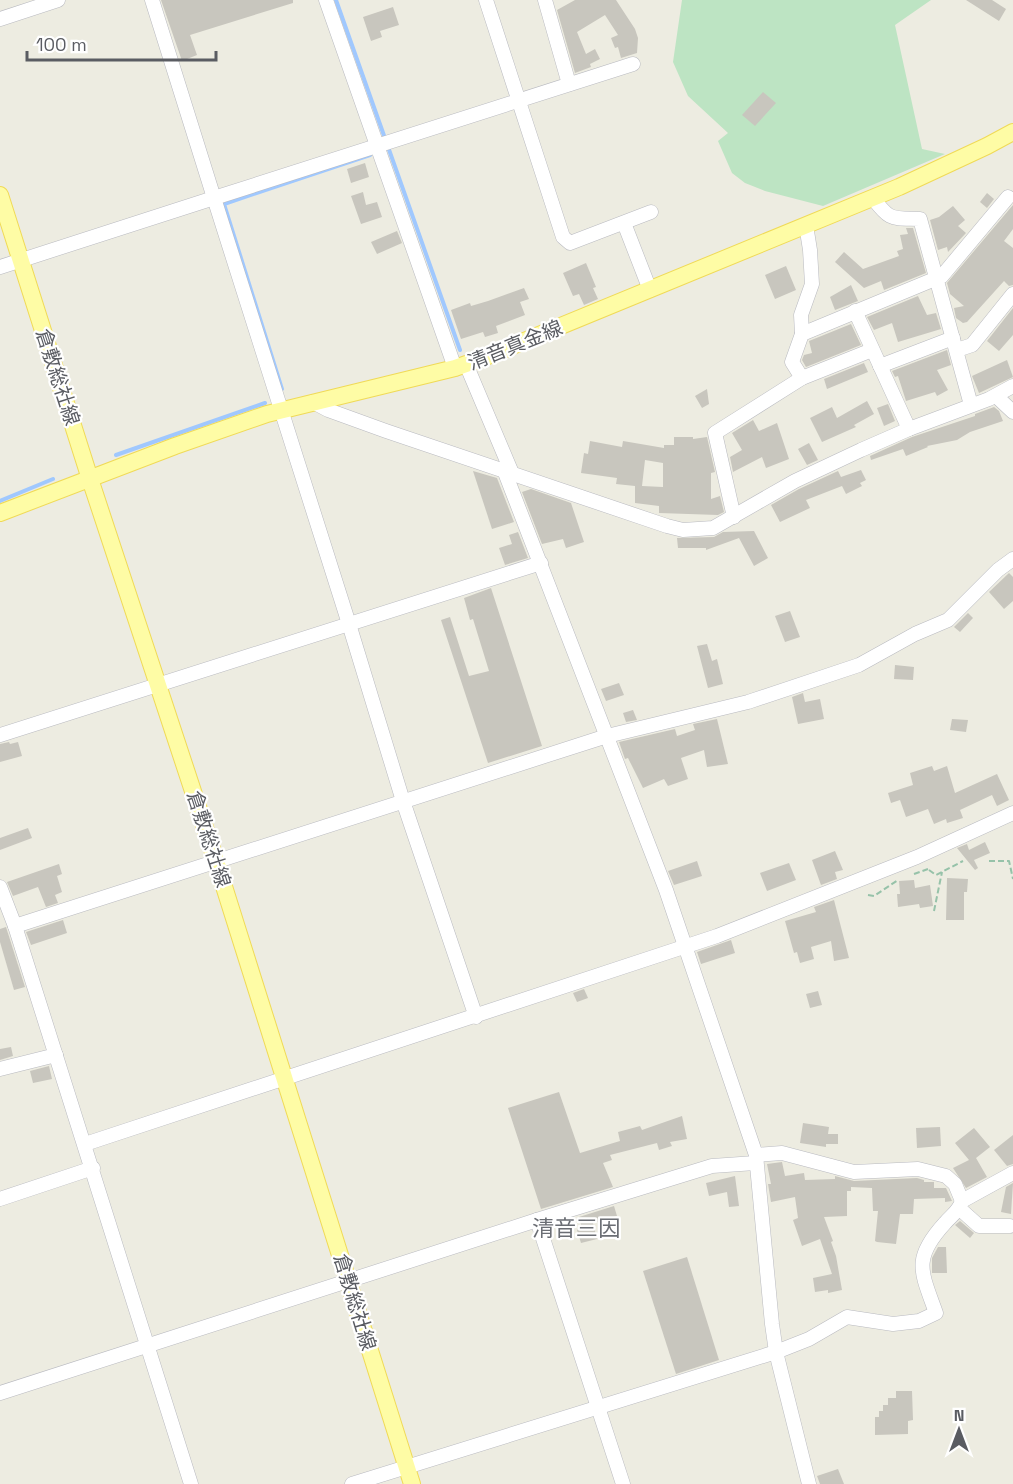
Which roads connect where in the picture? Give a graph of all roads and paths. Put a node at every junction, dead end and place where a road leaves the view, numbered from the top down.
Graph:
1 (58, 0) edge
2 (152, 0) edge
3 (326, 0) edge
4 (486, 0) edge
5 (545, 0) edge
6 (0, 19) edge
7 (633, 64) dead end
8 (569, 84) junction
9 (519, 100) junction
10 (1013, 132) edge
11 (383, 144) junction
12 (0, 195) edge
13 (1008, 197) dead end
14 (214, 198) junction
15 (873, 198) junction
16 (651, 212) dead end
17 (624, 223) junction
18 (806, 225) junction
19 (21, 260) junction
20 (0, 267) edge
21 (936, 280) junction
22 (650, 290) junction
23 (1012, 298) edge
24 (855, 310) junction
25 (802, 334) junction
26 (955, 344) junction
27 (872, 350) junction
28 (461, 366) junction
29 (880, 366) junction
30 (802, 378) junction
31 (1013, 386) edge
32 (996, 396) junction
33 (313, 402) junction
34 (971, 405) junction
35 (282, 410) junction
36 (1013, 412) edge
37 (909, 429) junction
38 (508, 472) junction
39 (90, 479) junction
40 (0, 513) edge
41 (734, 517) junction
42 (1013, 559) edge
43 (541, 563) junction
44 (350, 624) junction
45 (158, 685) junction
46 (0, 735) edge
47 (607, 735) junction
48 (404, 801) junction
49 (1013, 813) edge
50 (917, 857) junction
51 (216, 861) junction
52 (963, 861) dead end
53 (989, 861) dead end
54 (928, 870) junction
55 (942, 872) junction
56 (913, 874) dead end
57 (898, 879) dead end
58 (1013, 879) edge
59 (0, 886) edge
60 (868, 895) dead end
61 (934, 911) dead end
62 (15, 926) junction
63 (685, 947) junction
64 (476, 1017) junction
65 (56, 1055) junction
66 (0, 1069) edge
67 (285, 1079) junction
68 (85, 1144) junction
69 (755, 1159) junction
70 (93, 1168) junction
71 (1013, 1173) edge
72 (0, 1199) edge
73 (961, 1205) junction
74 (537, 1220) junction
75 (1010, 1226) dead end
76 (348, 1280) junction
77 (147, 1345) junction
78 (776, 1352) junction
79 (0, 1393) edge
80 (598, 1407) junction
81 (407, 1467) junction
82 (191, 1484) edge
83 (352, 1484) edge
84 (412, 1484) edge
85 (623, 1484) edge
86 (809, 1484) edge

1 - 6 street
2 - 14 street
3 - 11 street
4 - 9 street
5 - 8 street
7 - 8 street
8 - 9 street
9 - 11 street
9 - 17 street
10 - 15 main road, 清音真金線
11 - 14 street
11 - 28 street
12 - 19 main road, 倉敷総社線
13 - 21 street
14 - 19 street
14 - 35 street
15 - 18 main road, 清音真金線
15 - 21 street
16 - 17 street
17 - 22 street
18 - 22 main road, 清音真金線
18 - 25 street
19 - 20 street
19 - 39 main road, 倉敷総社線
21 - 24 street
21 - 26 street
22 - 28 main road, 清音真金線
23 - 26 street
24 - 25 street
24 - 27 street
25 - 30 street
26 - 29 street
26 - 34 street
27 - 29 street
27 - 30 street
28 - 33 main road, 清音真金線
28 - 38 street
29 - 37 street
30 - 41 street
31 - 32 street
32 - 34 street
32 - 36 street
33 - 35 main road, 清音真金線
33 - 38 street
34 - 37 street
35 - 39 main road, 清音真金線
35 - 44 street
37 - 41 street
38 - 41 street
38 - 43 street
39 - 40 main road, 清音真金線
39 - 45 main road, 倉敷総社線
42 - 47 street
43 - 44 street
43 - 47 street
44 - 45 street
44 - 48 street
45 - 46 street
45 - 51 main road, 倉敷総社線
47 - 48 street
47 - 63 street
48 - 51 street
48 - 64 street
49 - 50 street
50 - 54 path
50 - 63 street
51 - 62 street
51 - 67 main road, 倉敷総社線
52 - 55 path
53 - 58 path
54 - 55 path
54 - 56 path
55 - 61 path
57 - 60 path
59 - 62 street
62 - 65 street
63 - 64 street
63 - 69 street
64 - 67 street
65 - 66 street
65 - 68 street
67 - 68 street
67 - 76 main road, 倉敷総社線
68 - 70 street
69 - 73 street
69 - 74 street
69 - 78 street
70 - 72 street
70 - 77 street
71 - 73 street
73 - 75 street
73 - 78 street
74 - 76 street
74 - 80 street
76 - 77 street
76 - 81 main road, 倉敷総社線
77 - 79 street
77 - 82 street
78 - 80 street
78 - 86 street
80 - 81 street
80 - 85 street
81 - 83 street
81 - 84 main road, 倉敷総社線

